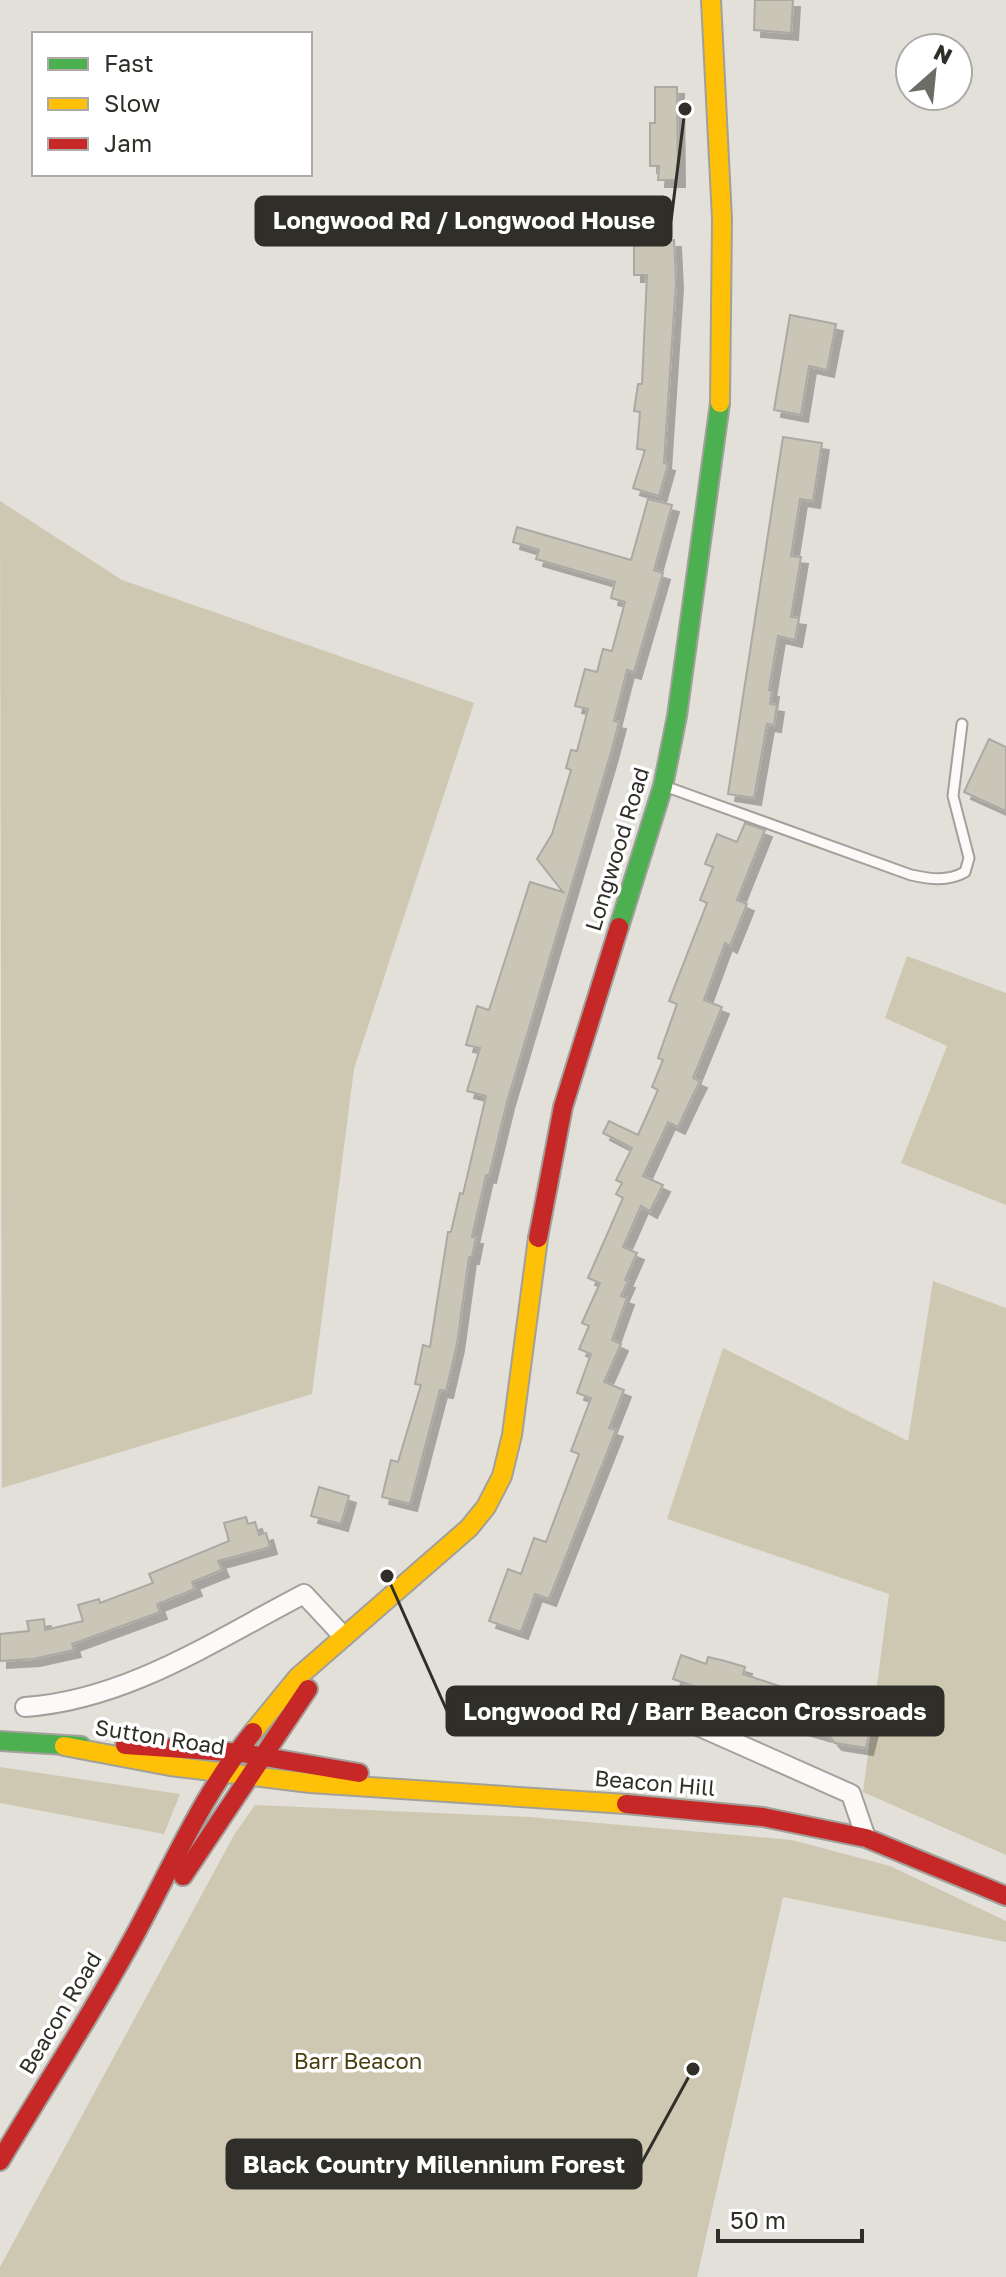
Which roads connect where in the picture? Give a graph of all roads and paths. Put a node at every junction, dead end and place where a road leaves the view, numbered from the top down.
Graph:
1 (711, 0) edge
2 (962, 724) dead end
3 (663, 786) junction
4 (344, 1637) junction
5 (25, 1707) dead end
6 (671, 1714) dead end
7 (0, 1741) edge
8 (64, 1746) junction
9 (237, 1752) junction
10 (264, 1754) junction
11 (225, 1772) junction
12 (249, 1775) junction
13 (437, 1790) junction
14 (866, 1838) junction
15 (1006, 1896) edge
16 (137, 1931) junction
17 (0, 2161) edge

1 - 3 main road, Longwood Road
2 - 3 lane
3 - 4 main road, Longwood Road
4 - 5 street
4 - 9 main road, Longwood Road
4 - 10 main road, Longwood Road
6 - 14 street
7 - 8 main road, Sutton Road
8 - 9 main road, Sutton Road
8 - 11 main road, Sutton Road
9 - 10 main road, Beacon Hill
9 - 11 main road, Beacon Road
10 - 12 main road, Longwood Road
10 - 13 main road, Beacon Hill
11 - 12 main road, Sutton Road
11 - 16 main road, Beacon Road
12 - 13 main road, Beacon Hill
12 - 16 main road, Beacon Road
13 - 14 main road, Beacon Hill
14 - 15 main road, Beacon Hill
16 - 17 main road, Beacon Road

